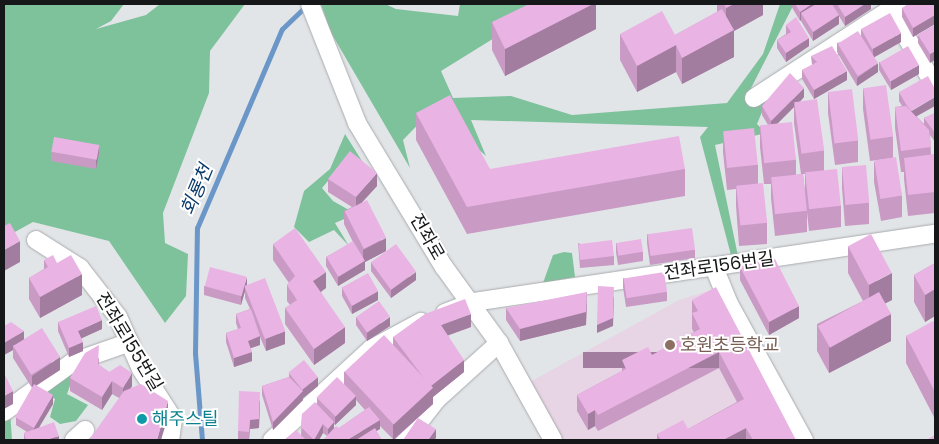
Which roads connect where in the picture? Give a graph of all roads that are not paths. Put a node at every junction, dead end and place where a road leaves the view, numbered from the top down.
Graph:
1 (310, 4) edge
2 (895, 7) edge
3 (933, 77) edge
4 (754, 98) dead end
5 (935, 234) edge
6 (36, 240) dead end
7 (714, 267) junction
8 (472, 302) junction
9 (130, 342) junction
10 (499, 343) junction
11 (4, 412) edge
12 (288, 427) junction
13 (170, 440) edge
14 (272, 440) edge
15 (302, 440) edge
16 (405, 440) edge
17 (553, 440) edge
18 (804, 440) edge

1 - 8 street, 전좌로
2 - 3 street
2 - 4 street
5 - 7 street, 전좌로156번길
6 - 9 street, 전좌로155번길
7 - 8 street, 전좌로156번길
7 - 18 street
8 - 10 street, 전좌로
8 - 12 street
9 - 11 street
9 - 13 street, 전좌로155번길
10 - 16 street
10 - 17 street, 전좌로
12 - 14 street
12 - 15 street

